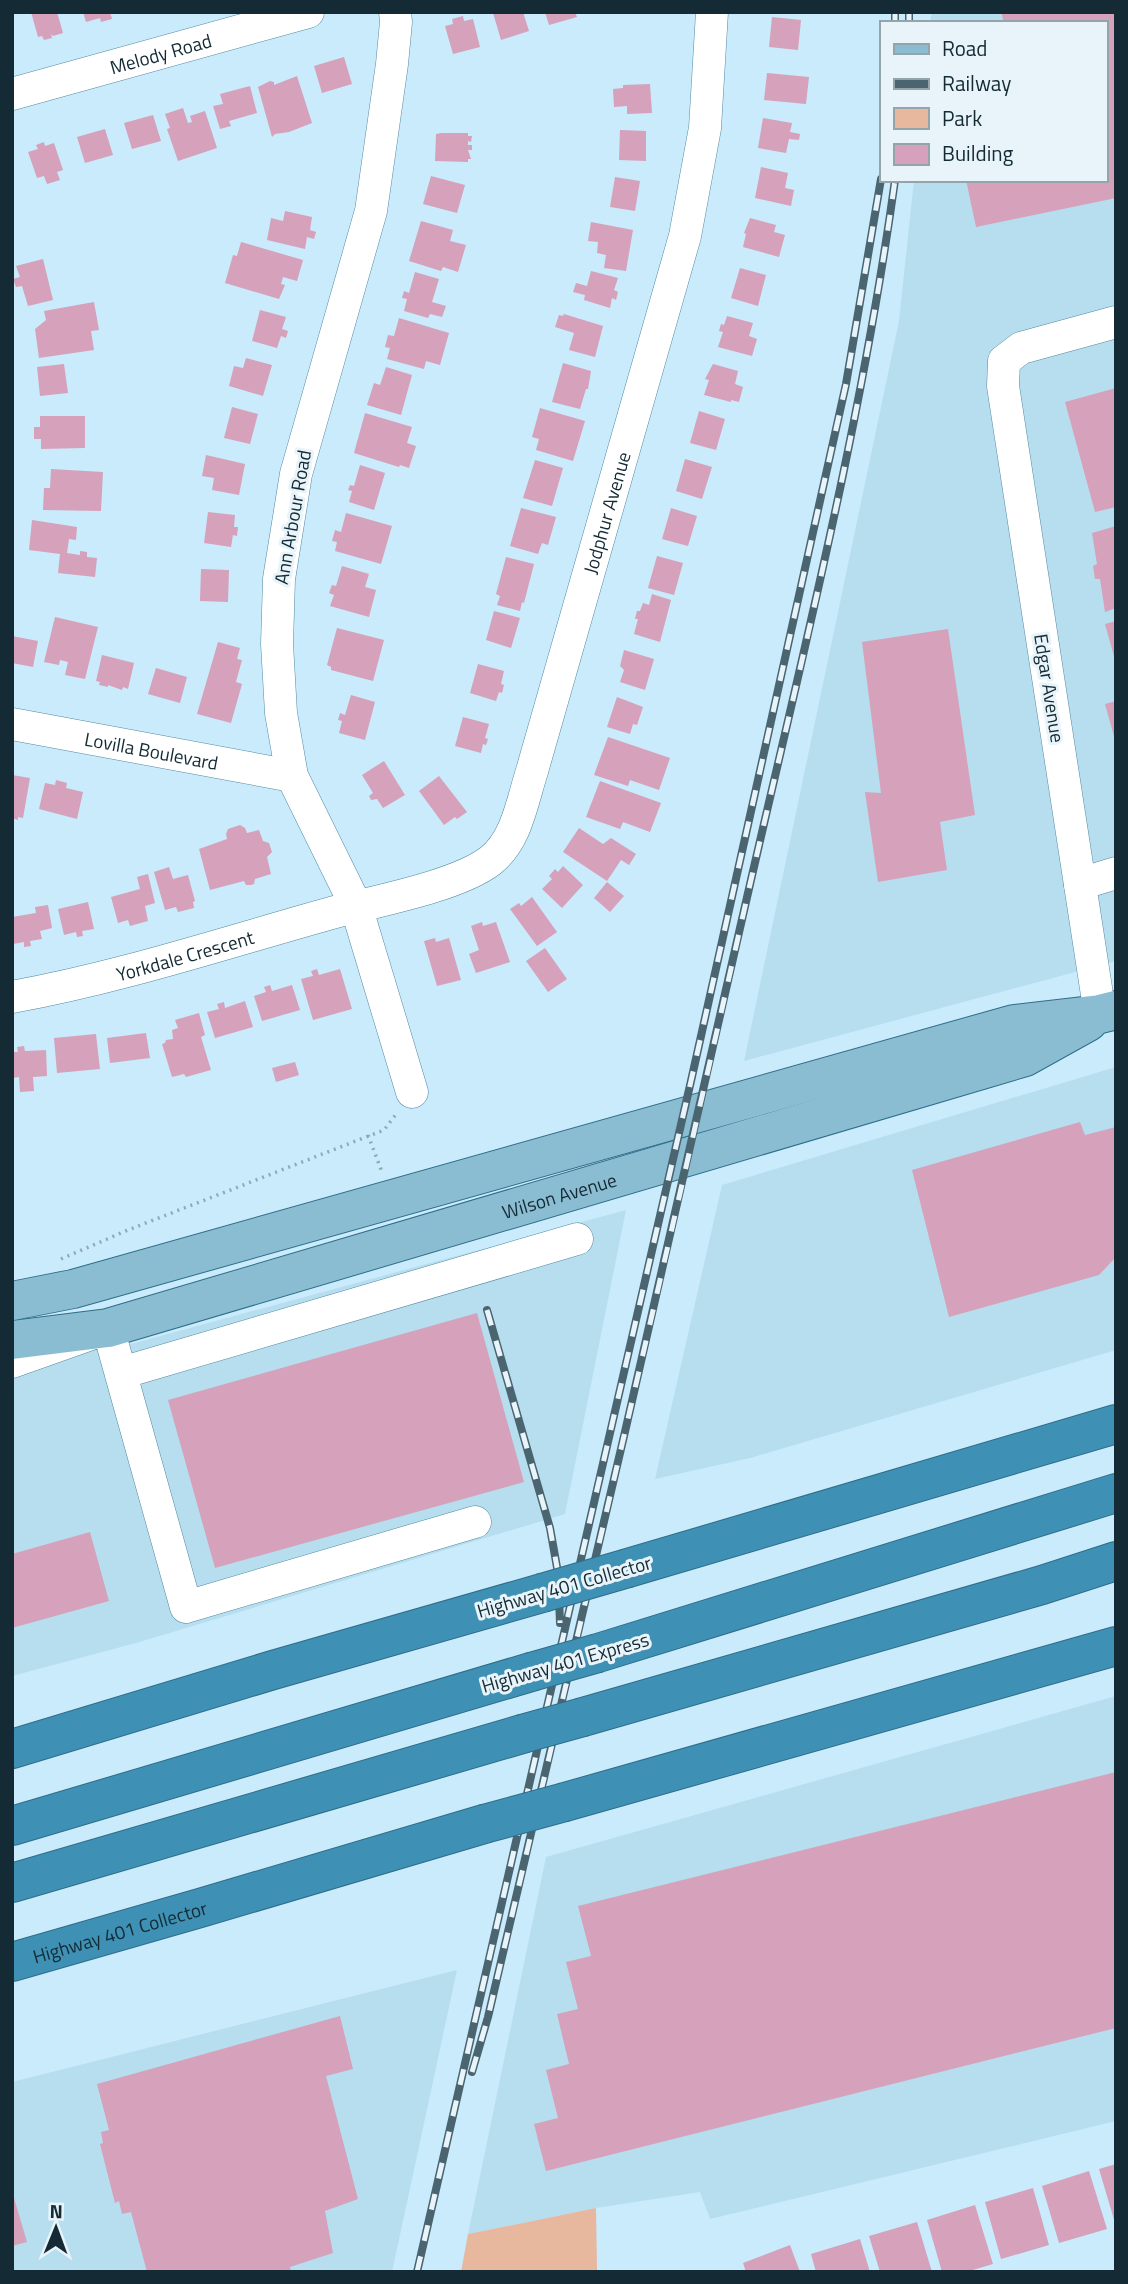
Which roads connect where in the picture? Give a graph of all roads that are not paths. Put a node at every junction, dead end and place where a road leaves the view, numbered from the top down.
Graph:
1 (308, 12) edge
2 (395, 12) edge
3 (712, 12) edge
4 (12, 94) edge
5 (1116, 323) edge
6 (12, 724) edge
7 (292, 776) junction
8 (1116, 873) edge
9 (1080, 884) junction
10 (356, 906) junction
11 (12, 997) edge
12 (1108, 1012) edge
13 (412, 1092) road end
14 (577, 1239) dead end
15 (12, 1301) edge
16 (108, 1328) junction
17 (12, 1340) edge
18 (12, 1362) edge
19 (121, 1373) junction
20 (1116, 1424) edge
21 (1116, 1493) edge
22 (475, 1522) dead end
23 (1116, 1561) edge
24 (1116, 1570) edge
25 (1042, 1585) junction
26 (1116, 1646) edge
27 (1116, 1661) edge
28 (273, 1670) junction
29 (921, 1701) junction
30 (12, 1723) edge
31 (12, 1749) edge
32 (12, 1826) edge
33 (12, 1883) edge
34 (12, 1964) edge

1 - 4 street, Melody Road
2 - 7 street, Ann Arbour Road
3 - 10 street, Jodphur Avenue
5 - 9 street, Edgar Avenue
6 - 7 street, Lovilla Boulevard
7 - 10 street, Ann Arbour Road
8 - 9 street
9 - 12 street, Edgar Avenue
10 - 11 street, Yorkdale Crescent
10 - 13 street, Ann Arbour Road
12 - 15 main road, Wilson Avenue
12 - 16 main road, Wilson Avenue
14 - 19 street
16 - 17 main road
16 - 18 street, Wilson Avenue
16 - 19 street
19 - 22 street
20 - 28 highway, Highway 401 Collector, bridge
21 - 32 highway, Highway 401 Express, bridge
23 - 25 highway
24 - 25 highway
25 - 33 highway, bridge
26 - 29 highway, Highway 401 Collector
27 - 29 highway
28 - 30 highway
28 - 31 highway, Highway 401 Collector
29 - 34 highway, Highway 401 Collector, bridge

